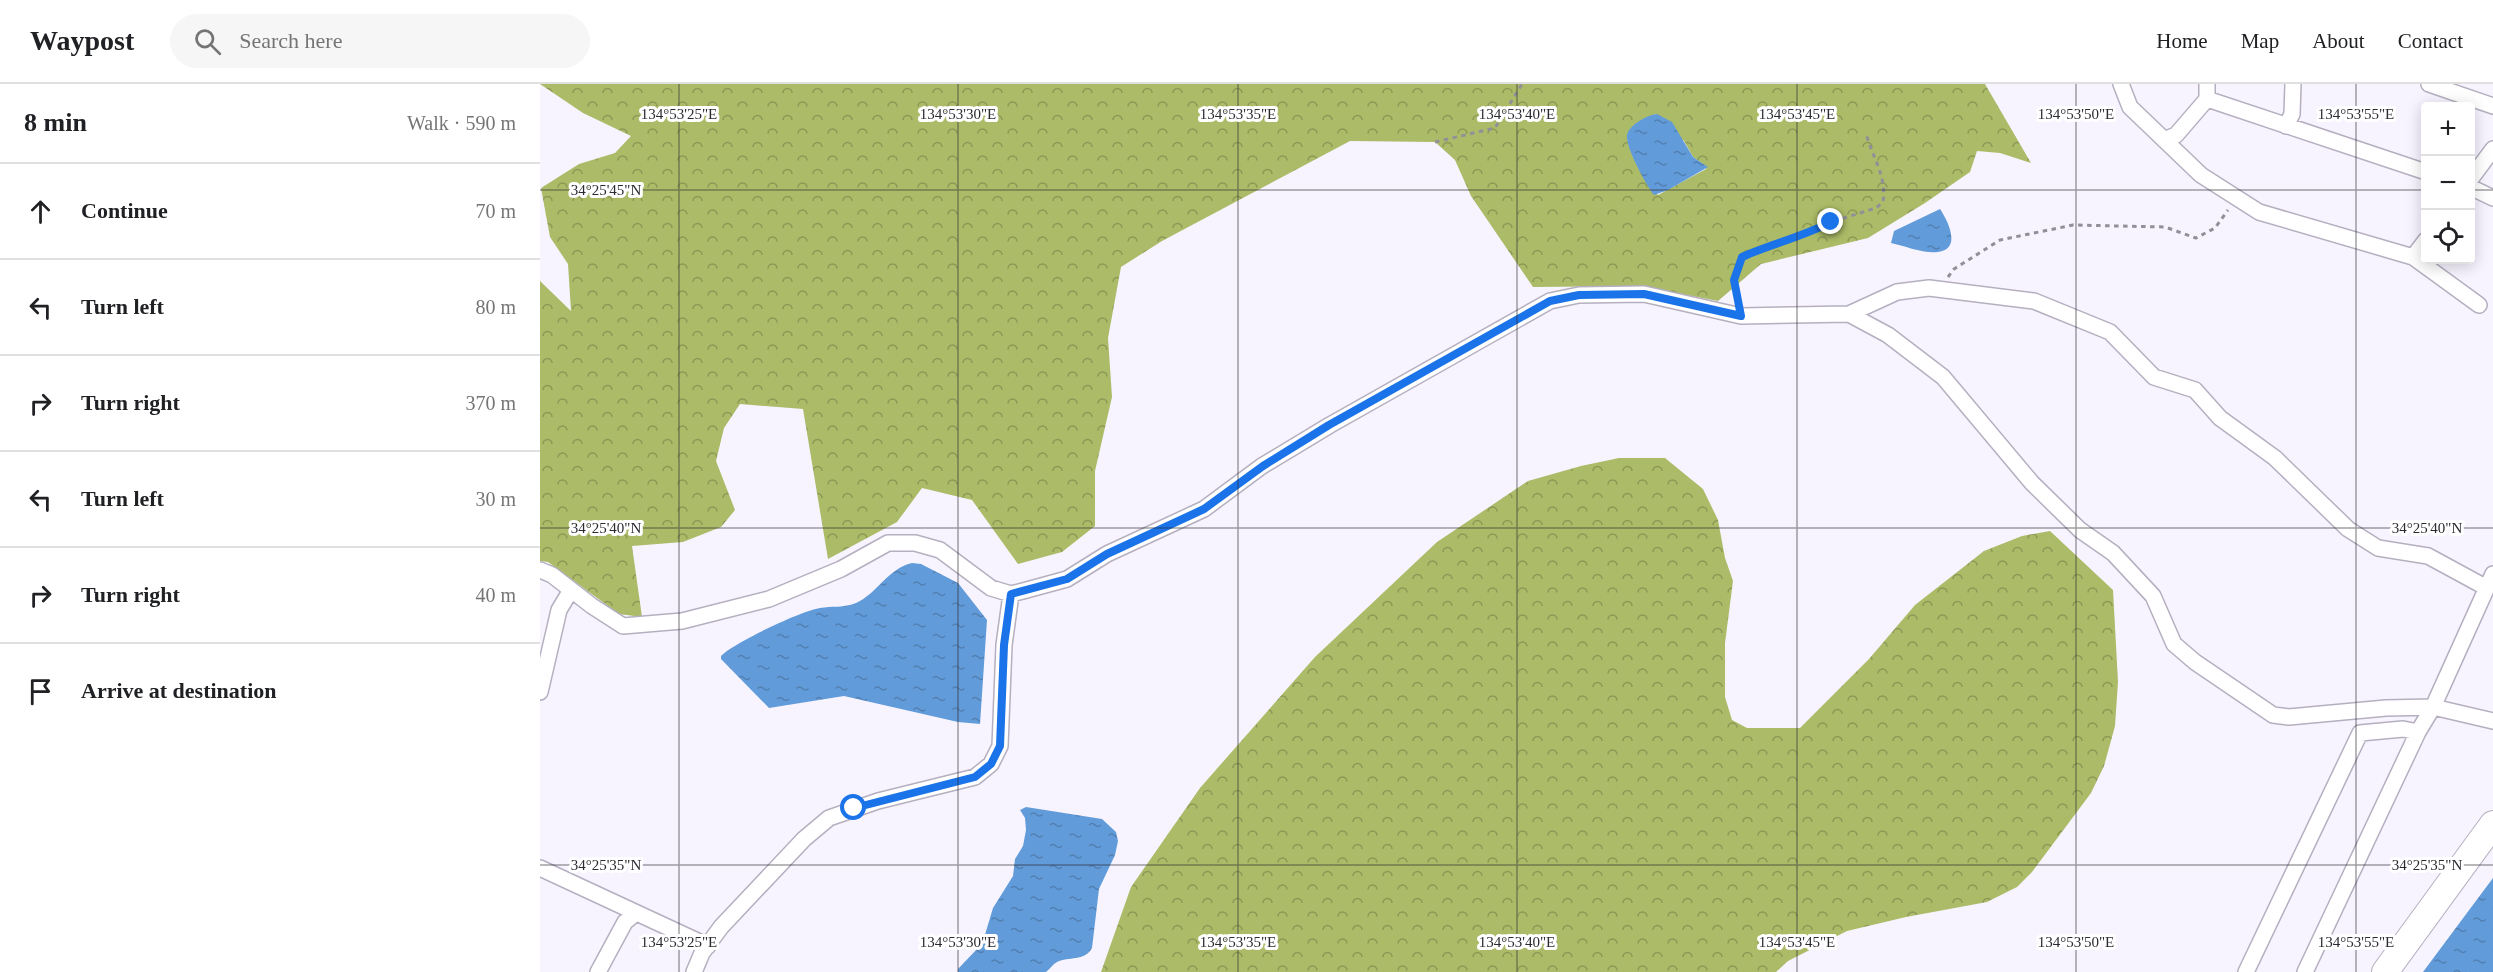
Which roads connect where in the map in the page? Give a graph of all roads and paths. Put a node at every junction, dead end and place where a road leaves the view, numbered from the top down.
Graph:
1 (1522, 84) edge
2 (2121, 84) edge
3 (2294, 84) edge
4 (2429, 84) edge
5 (2207, 91) edge
6 (2493, 106) edge
7 (2286, 126) junction
8 (1866, 133) dead end
9 (2164, 140) junction
10 (1435, 142) dead end
11 (2493, 149) edge
12 (2421, 170) edge
13 (2475, 173) edge
14 (2475, 189) edge
15 (2236, 197) junction
16 (2493, 198) edge
17 (2421, 246) edge
18 (2412, 257) junction
19 (1940, 288) junction
20 (2479, 305) dead end
21 (1850, 314) junction
22 (1741, 316) junction
23 (540, 570) edge
24 (2490, 581) edge
25 (572, 590) junction
26 (1011, 594) junction
27 (540, 692) edge
28 (2433, 707) junction
29 (2493, 722) edge
30 (2418, 732) junction
31 (2493, 824) edge
32 (540, 868) edge
33 (636, 913) junction
34 (708, 946) junction
35 (604, 970) edge
36 (694, 972) edge
37 (2246, 972) edge
38 (2305, 972) edge
39 (2385, 972) edge

1 - 10 path
2 - 9 street
3 - 7 street
4 - 6 street
5 - 7 street
5 - 9 street
7 - 12 street
8 - 22 path
9 - 15 street
11 - 13 street
14 - 16 street
15 - 18 street
15 - 19 path
17 - 18 street
18 - 20 street
19 - 21 street
19 - 24 street
21 - 22 street
21 - 28 street
22 - 26 street
23 - 25 street
24 - 28 street
25 - 26 street
25 - 27 street
26 - 34 street
28 - 29 street
28 - 30 street
30 - 37 street
30 - 38 street
31 - 39 highway
32 - 33 street
33 - 34 street
33 - 35 street
34 - 36 street

